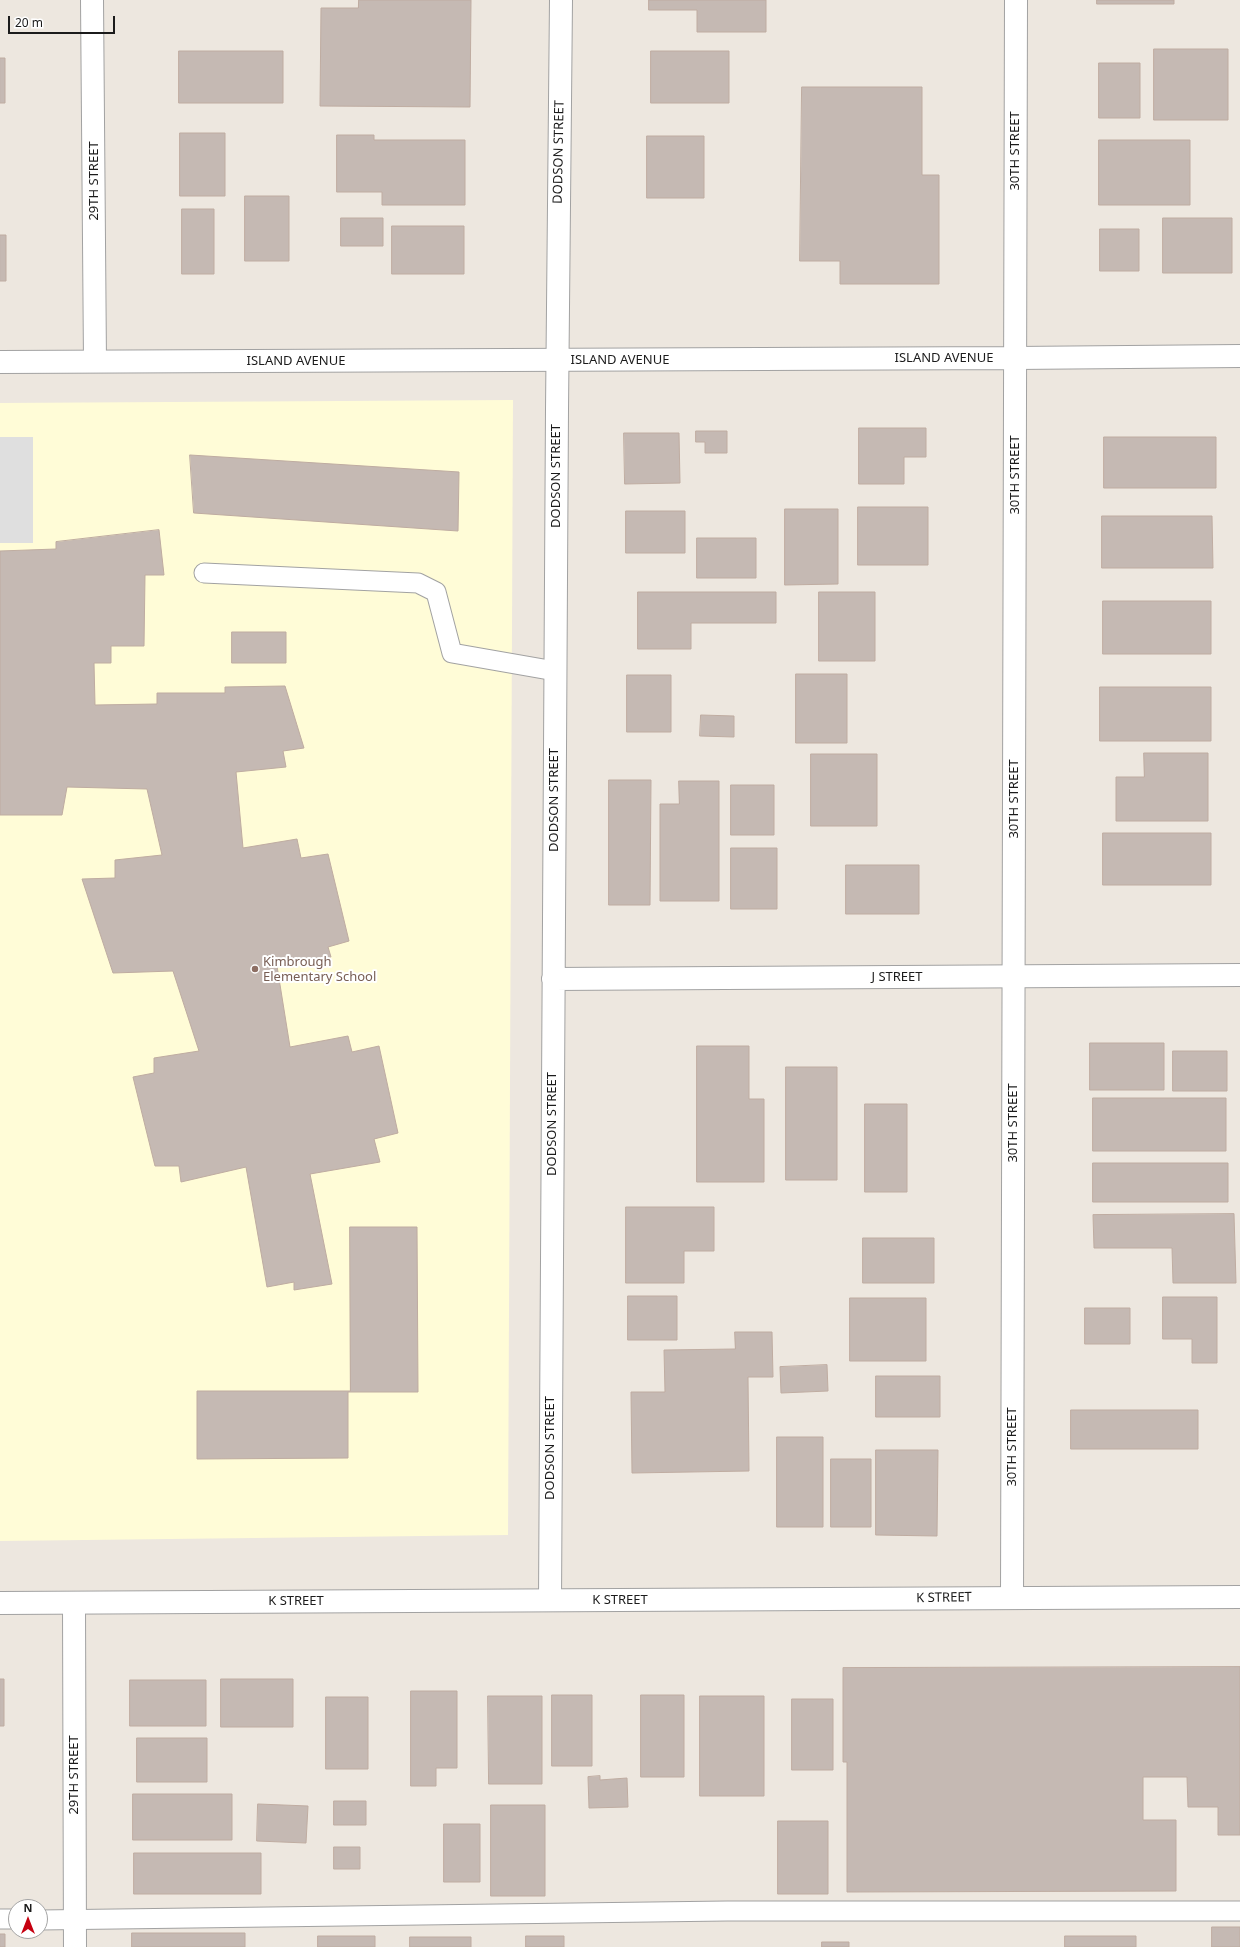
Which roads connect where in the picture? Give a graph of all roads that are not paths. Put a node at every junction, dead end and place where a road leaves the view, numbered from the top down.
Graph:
1 (92, 0) edge
2 (561, 0) edge
3 (1016, 0) edge
4 (1240, 356) edge
5 (1015, 358) junction
6 (557, 360) junction
7 (95, 361) junction
8 (0, 362) edge
9 (204, 573) dead end
10 (555, 671) junction
11 (1240, 975) edge
12 (1013, 977) junction
13 (553, 979) junction
14 (1240, 1597) edge
15 (1012, 1598) junction
16 (550, 1600) junction
17 (0, 1603) edge
18 (74, 1603) junction
19 (1240, 1910) edge
20 (48, 1920) edge
21 (75, 1920) junction
22 (75, 1947) edge

1 - 7 street, 29TH STREET
2 - 6 street, DODSON STREET
3 - 5 street, 30TH STREET
4 - 5 street, ISLAND AVENUE
5 - 6 street, ISLAND AVENUE
5 - 12 street, 30TH STREET
6 - 7 street, ISLAND AVENUE
6 - 10 street, DODSON STREET
7 - 8 street, ISLAND AVENUE
9 - 10 lane
10 - 13 street, DODSON STREET
11 - 12 street, J STREET
12 - 13 street, J STREET
12 - 15 street, 30TH STREET
13 - 16 street, DODSON STREET
14 - 15 street, K STREET
15 - 16 street, K STREET
16 - 18 street, K STREET
17 - 18 street, K STREET
18 - 21 street, 29TH STREET
19 - 21 lane
20 - 21 lane
21 - 22 street, 29TH STREET

